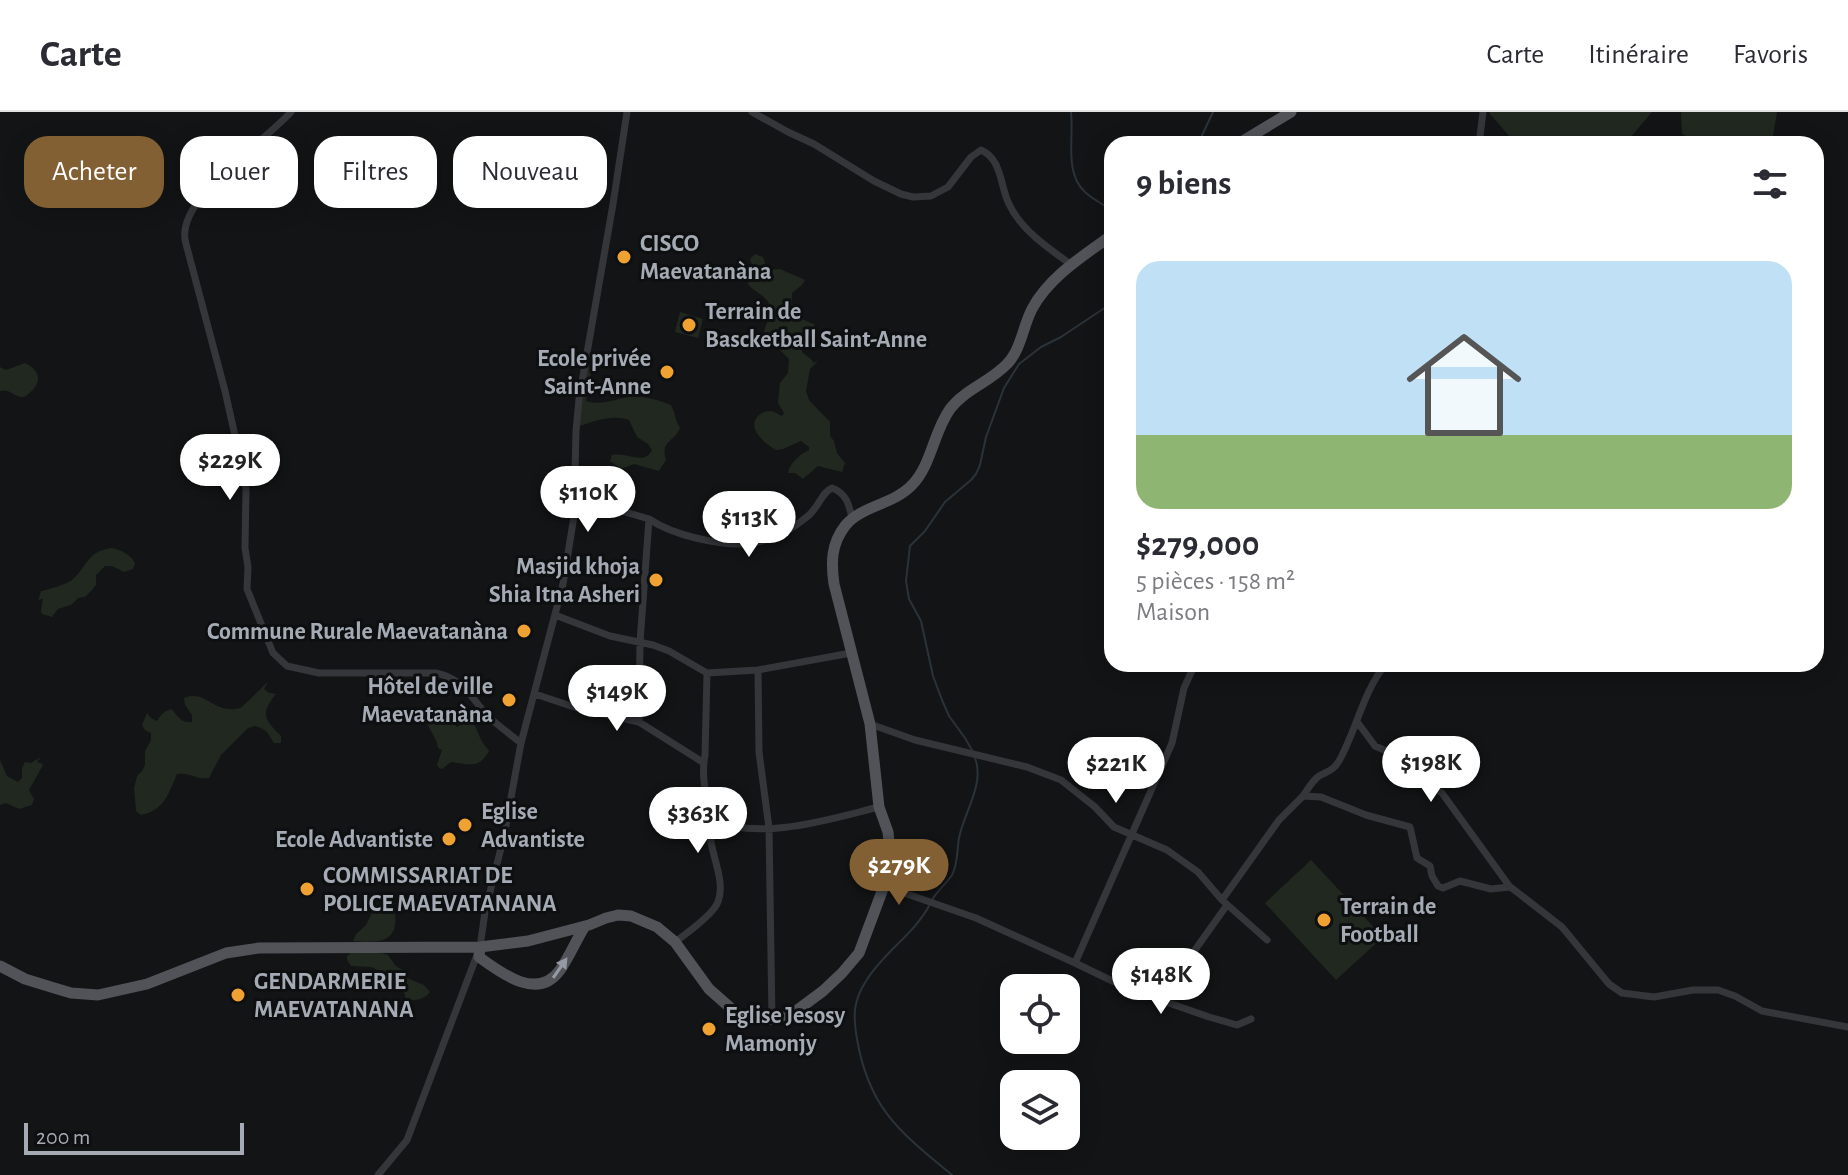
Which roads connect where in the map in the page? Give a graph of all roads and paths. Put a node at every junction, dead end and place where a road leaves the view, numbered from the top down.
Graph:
1 (291, 112) edge
2 (627, 112) edge
3 (1291, 112) edge
4 (1483, 112) edge
5 (755, 113) edge
6 (1251, 136) edge
7 (1480, 136) edge
8 (1104, 241) edge
9 (1072, 265) junction
10 (581, 499) junction
11 (852, 518) junction
12 (649, 519) junction
13 (555, 615) junction
14 (640, 642) junction
15 (851, 653) junction
16 (758, 670) junction
17 (1191, 672) edge
18 (1379, 672) edge
19 (707, 673) junction
20 (535, 694) junction
21 (639, 722) junction
22 (1358, 723) junction
23 (870, 724) junction
24 (521, 743) junction
25 (704, 763) junction
26 (1303, 796) junction
27 (879, 807) junction
28 (710, 819) junction
29 (769, 828) junction
30 (1131, 834) junction
31 (884, 886) junction
32 (1510, 887) junction
33 (1224, 903) junction
34 (585, 926) junction
35 (1267, 940) dead end
36 (675, 942) junction
37 (480, 947) junction
38 (1075, 963) junction
39 (0, 966) edge
40 (1160, 999) junction
41 (772, 1019) junction
42 (1251, 1019) dead end
43 (1848, 1027) edge
44 (378, 1175) edge

1 - 24 street
2 - 10 street
3 - 6 main road
4 - 7 street
5 - 9 street
8 - 9 main road
9 - 11 main road
10 - 12 street
10 - 13 street
11 - 12 street
11 - 15 main road
12 - 14 street
13 - 14 street
13 - 20 street
14 - 19 street
14 - 21 street
15 - 16 street
15 - 23 main road
16 - 19 street
16 - 29 street
17 - 30 street
18 - 22 street
19 - 25 street
20 - 21 street
20 - 24 street
21 - 25 street
22 - 26 street
22 - 32 street
23 - 27 main road
23 - 30 street
24 - 37 street
25 - 28 street
26 - 32 street
26 - 33 street
27 - 29 street
27 - 31 main road
28 - 29 street
28 - 36 street
29 - 41 street
30 - 33 street
30 - 38 street
31 - 38 street
31 - 41 main road
32 - 43 street
33 - 35 street
33 - 40 street
34 - 36 main road
34 - 37 main road
37 -> 34 main road
36 - 41 main road
37 - 39 main road
37 - 44 street
38 - 40 street
40 - 42 street

